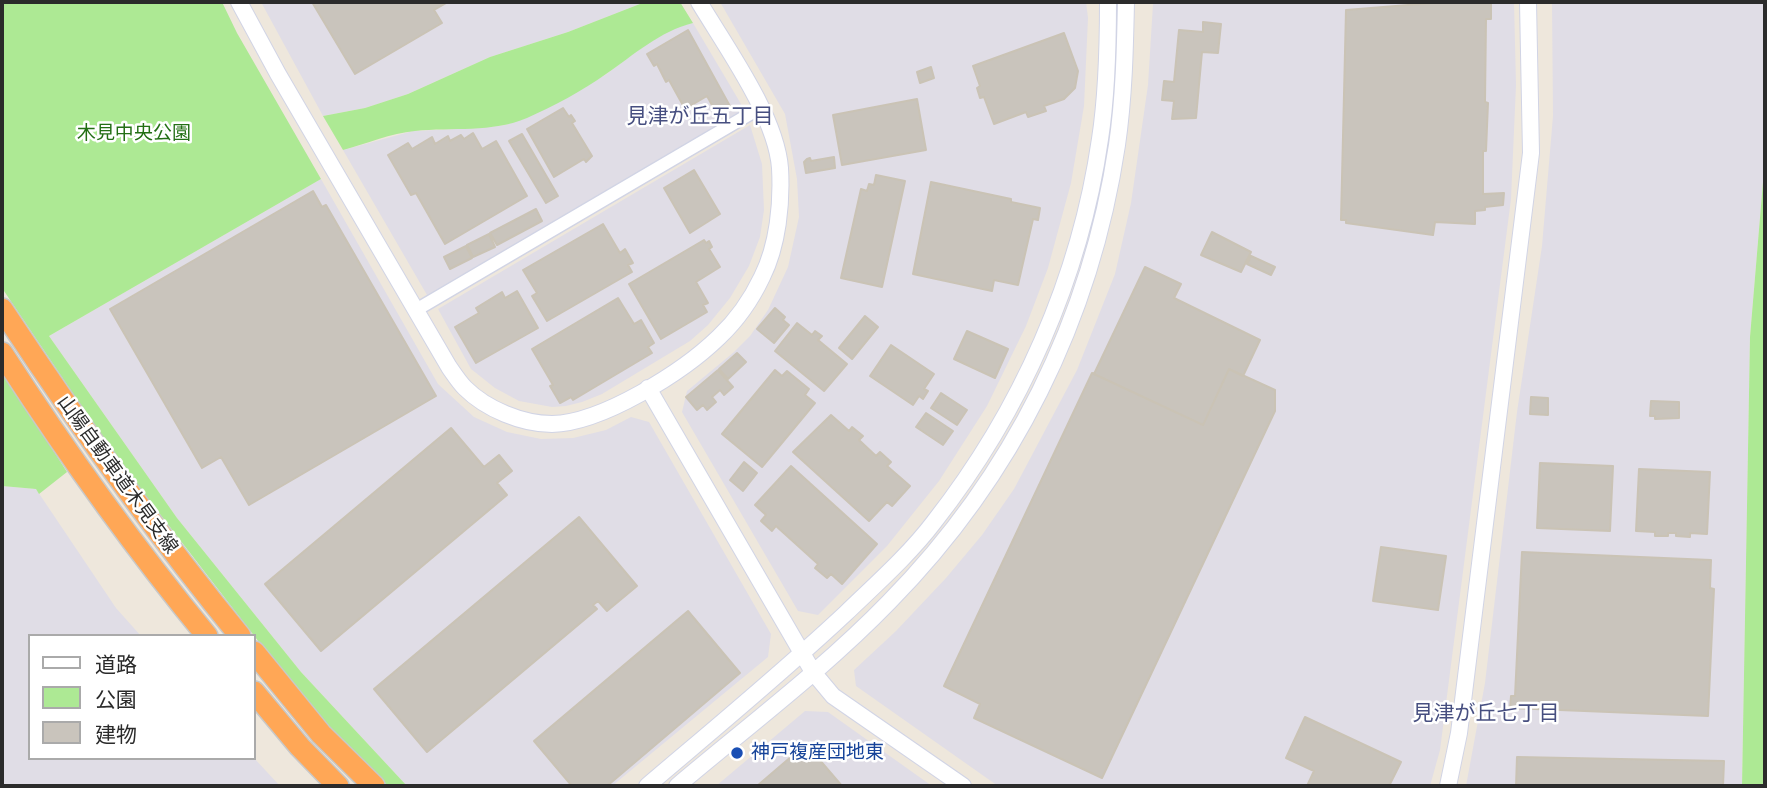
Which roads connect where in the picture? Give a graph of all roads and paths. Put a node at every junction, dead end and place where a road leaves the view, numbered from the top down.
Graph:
1 (239, 2) edge
2 (699, 2) edge
3 (1108, 2) edge
4 (1126, 2) edge
5 (1528, 2) edge
6 (760, 108) junction
7 (2, 309) edge
8 (416, 310) junction
9 (2, 353) edge
10 (648, 388) junction
11 (205, 634) edge
12 (238, 634) edge
13 (256, 654) edge
14 (803, 654) junction
15 (813, 672) junction
16 (256, 694) edge
17 (338, 786) edge
18 (374, 786) edge
19 (647, 786) edge
20 (677, 786) edge
21 (963, 786) edge
22 (1448, 786) edge

1 - 8 street
2 - 6 street
3 - 14 street
4 - 15 street
5 - 22 street
6 - 8 street
6 - 10 street
7 - 12 highway, 山陽自動車道木見支線
8 - 10 street
9 - 11 highway, 山陽自動車道木見支線
10 - 14 street
13 - 18 highway
14 - 15 street
14 - 19 street
15 - 20 street
15 - 21 street
16 - 17 highway

